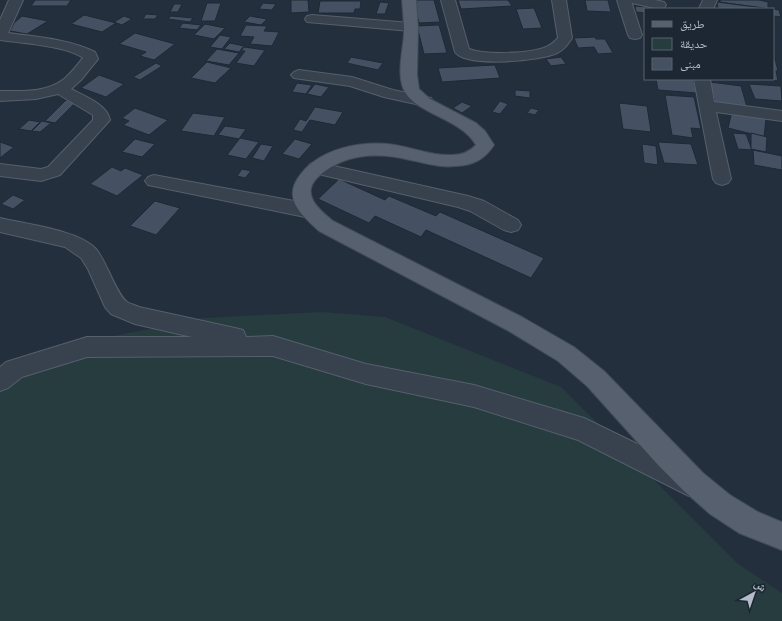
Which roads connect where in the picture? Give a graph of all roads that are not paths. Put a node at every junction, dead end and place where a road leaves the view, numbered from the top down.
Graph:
1 (16, 0) edge
2 (409, 0) edge
3 (448, 0) edge
4 (559, 0) edge
5 (624, 0) edge
6 (637, 0) edge
7 (658, 5) edge
8 (312, 19) dead end
9 (411, 27) junction
10 (635, 34) dead end
11 (0, 35) edge
12 (300, 75) dead end
13 (702, 80) edge
14 (58, 88) junction
15 (0, 96) edge
16 (425, 101) junction
17 (706, 106) junction
18 (780, 120) edge
19 (316, 168) junction
20 (0, 170) edge
21 (722, 179) dead end
22 (154, 181) dead end
23 (310, 211) junction
24 (0, 225) edge
25 (511, 225) dead end
26 (273, 346) junction
27 (0, 381) edge
28 (699, 488) junction
29 (782, 536) edge

1 - 11 street
2 - 9 main road
3 - 4 street
5 - 10 street
6 - 7 street
8 - 9 street
9 - 16 main road
11 - 14 street
12 - 16 street
13 - 17 street
14 - 15 street
14 - 20 street
16 - 19 main road
17 - 18 street
17 - 21 street
19 - 23 main road
19 - 25 street
22 - 23 street
23 - 28 main road
24 - 26 street
26 - 27 street
26 - 28 street
28 - 29 main road

